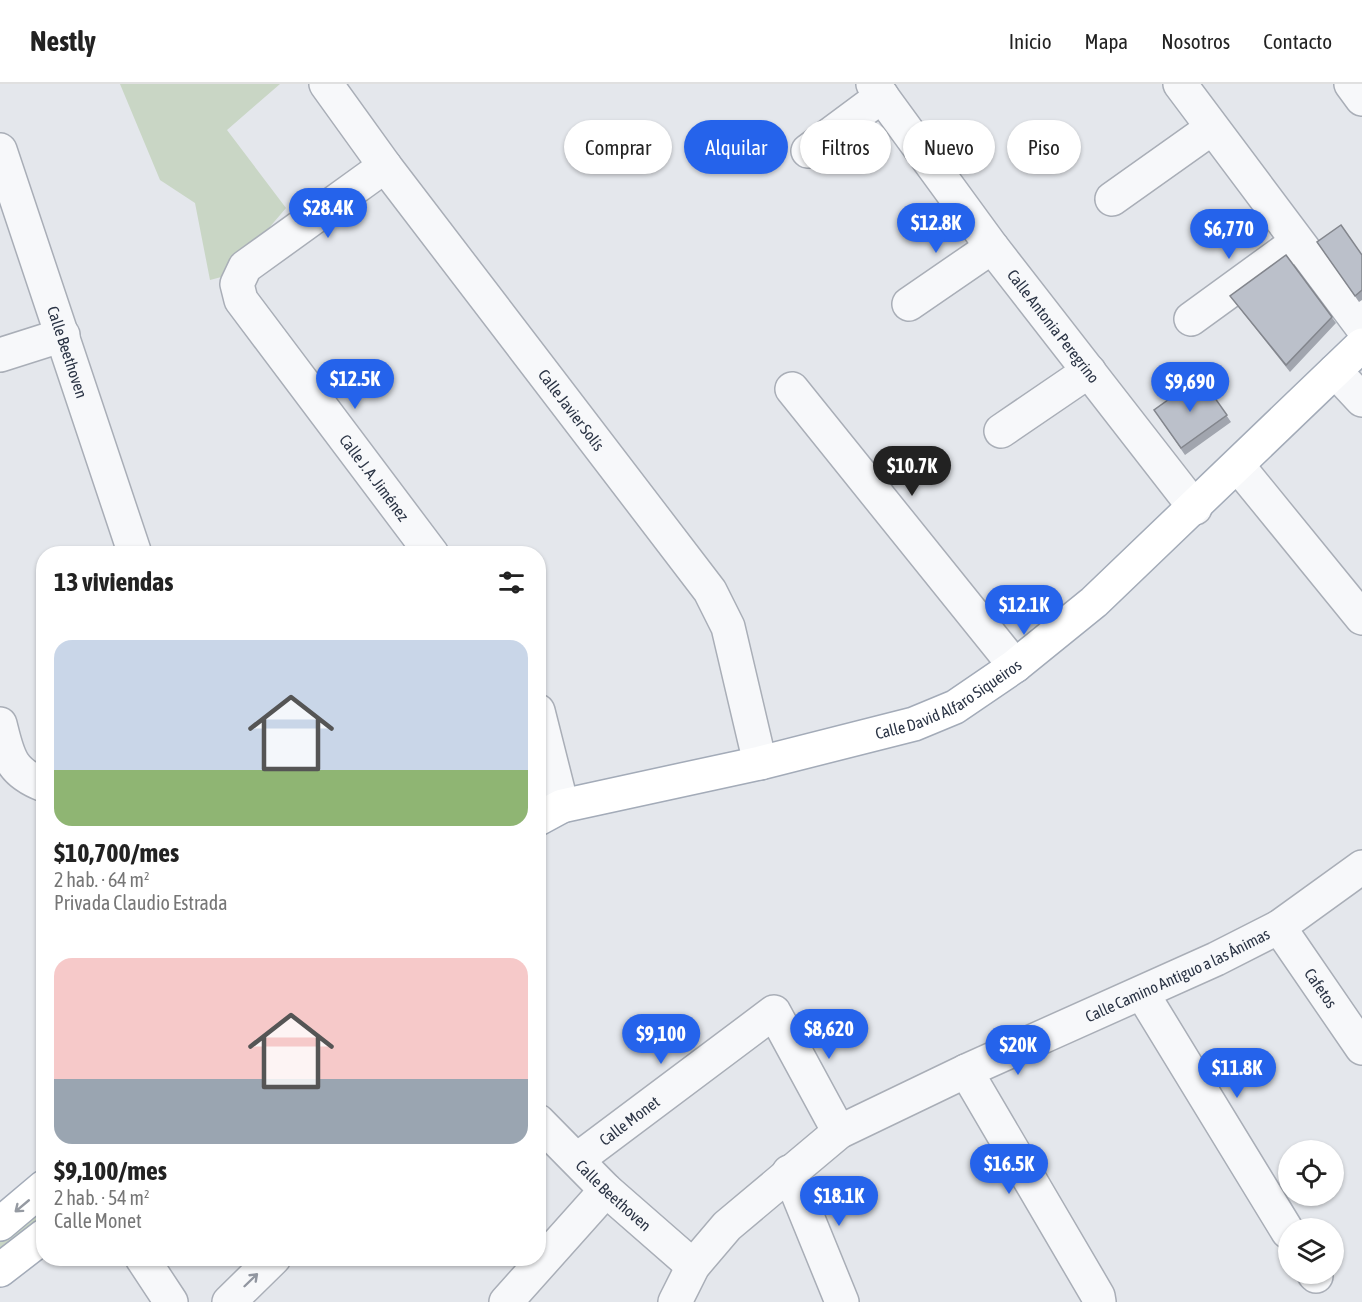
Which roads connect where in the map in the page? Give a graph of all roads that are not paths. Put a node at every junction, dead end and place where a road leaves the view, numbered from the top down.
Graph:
1 (326, 84) edge
2 (1180, 84) edge
3 (1351, 84) edge
4 (877, 90) edge
5 (1362, 99) edge
6 (843, 120) edge
7 (1212, 128) junction
8 (0, 150) edge
9 (385, 166) junction
10 (9, 198) edge
11 (1112, 199) dead end
12 (1297, 242) junction
13 (992, 246) junction
14 (909, 304) dead end
15 (1191, 319) dead end
16 (1362, 327) edge
17 (63, 335) junction
18 (1362, 345) edge
19 (0, 355) edge
20 (1089, 371) junction
21 (1335, 371) junction
22 (792, 389) dead end
23 (1362, 400) edge
24 (1001, 431) dead end
25 (1238, 466) junction
26 (1195, 508) junction
27 (132, 546) edge
28 (426, 546) edge
29 (1362, 618) edge
30 (1015, 666) junction
31 (0, 724) edge
32 (760, 763) junction
33 (36, 782) edge
34 (546, 808) edge
35 (1362, 867) edge
36 (1279, 927) junction
37 (1142, 993) junction
38 (1362, 1048) edge
39 (966, 1071) junction
40 (546, 1129) edge
41 (839, 1132) junction
42 (578, 1159) junction
43 (789, 1172) junction
44 (606, 1190) junction
45 (36, 1194) edge
46 (1279, 1218) edge
47 (0, 1224) edge
48 (36, 1242) edge
49 (546, 1257) edge
50 (147, 1266) edge
51 (266, 1266) edge
52 (538, 1266) edge
53 (693, 1266) junction
54 (0, 1270) edge
55 (171, 1302) edge
56 (229, 1302) edge
57 (506, 1302) edge
58 (675, 1302) edge
59 (842, 1302) edge
60 (1099, 1302) edge

1 - 9 street, Calle Javier Solís
2 - 7 street
3 - 5 street
4 - 6 street
4 - 13 street, Calle Antonia Peregrino
7 - 11 street
7 - 12 street
8 - 10 street, Calle Beethoven
9 - 28 street, Calle J. A. Jiménez
9 - 32 street, Calle Javier Solís
10 - 17 street, Calle Beethoven
12 - 15 street
12 - 16 street
13 - 14 street
13 - 20 street, Calle Antonia Peregrino
17 - 19 street
17 - 27 street, Calle Beethoven
18 - 21 main road, Calle David Alfaro Siqueiros
20 - 24 street
20 - 26 street, Calle Antonia Peregrino
21 - 23 street
21 - 25 main road, Calle David Alfaro Siqueiros
22 - 30 street
25 - 26 main road, Calle David Alfaro Siqueiros
25 - 29 street
26 - 30 main road, Calle David Alfaro Siqueiros
30 - 32 main road, Calle David Alfaro Siqueiros
31 - 33 street
32 - 34 main road, Calle David Alfaro Siqueiros
35 - 36 street, Calle Camino Antiguo a las Ánimas
36 - 37 street, Calle Camino Antiguo a las Ánimas
36 - 38 street, Cafetos
37 - 39 street, Calle Camino Antiguo a las Ánimas
37 - 46 street
39 - 41 street, Calle Camino Antiguo a las Ánimas
39 - 60 street
40 - 42 street, Calle Beethoven
41 - 42 street, Calle Monet
41 - 43 street, Calle Camino Antiguo a las Ánimas
42 - 44 street, Calle Beethoven
43 - 53 street, Calle Camino Antiguo a las Ánimas
43 - 59 street
44 - 49 street
44 - 53 street, Calle Beethoven
45 -> 47 main road
48 - 54 main road
50 - 55 street
56 -> 51 street
52 - 57 street
53 - 58 street, Calle Camino Antiguo a las Ánimas

